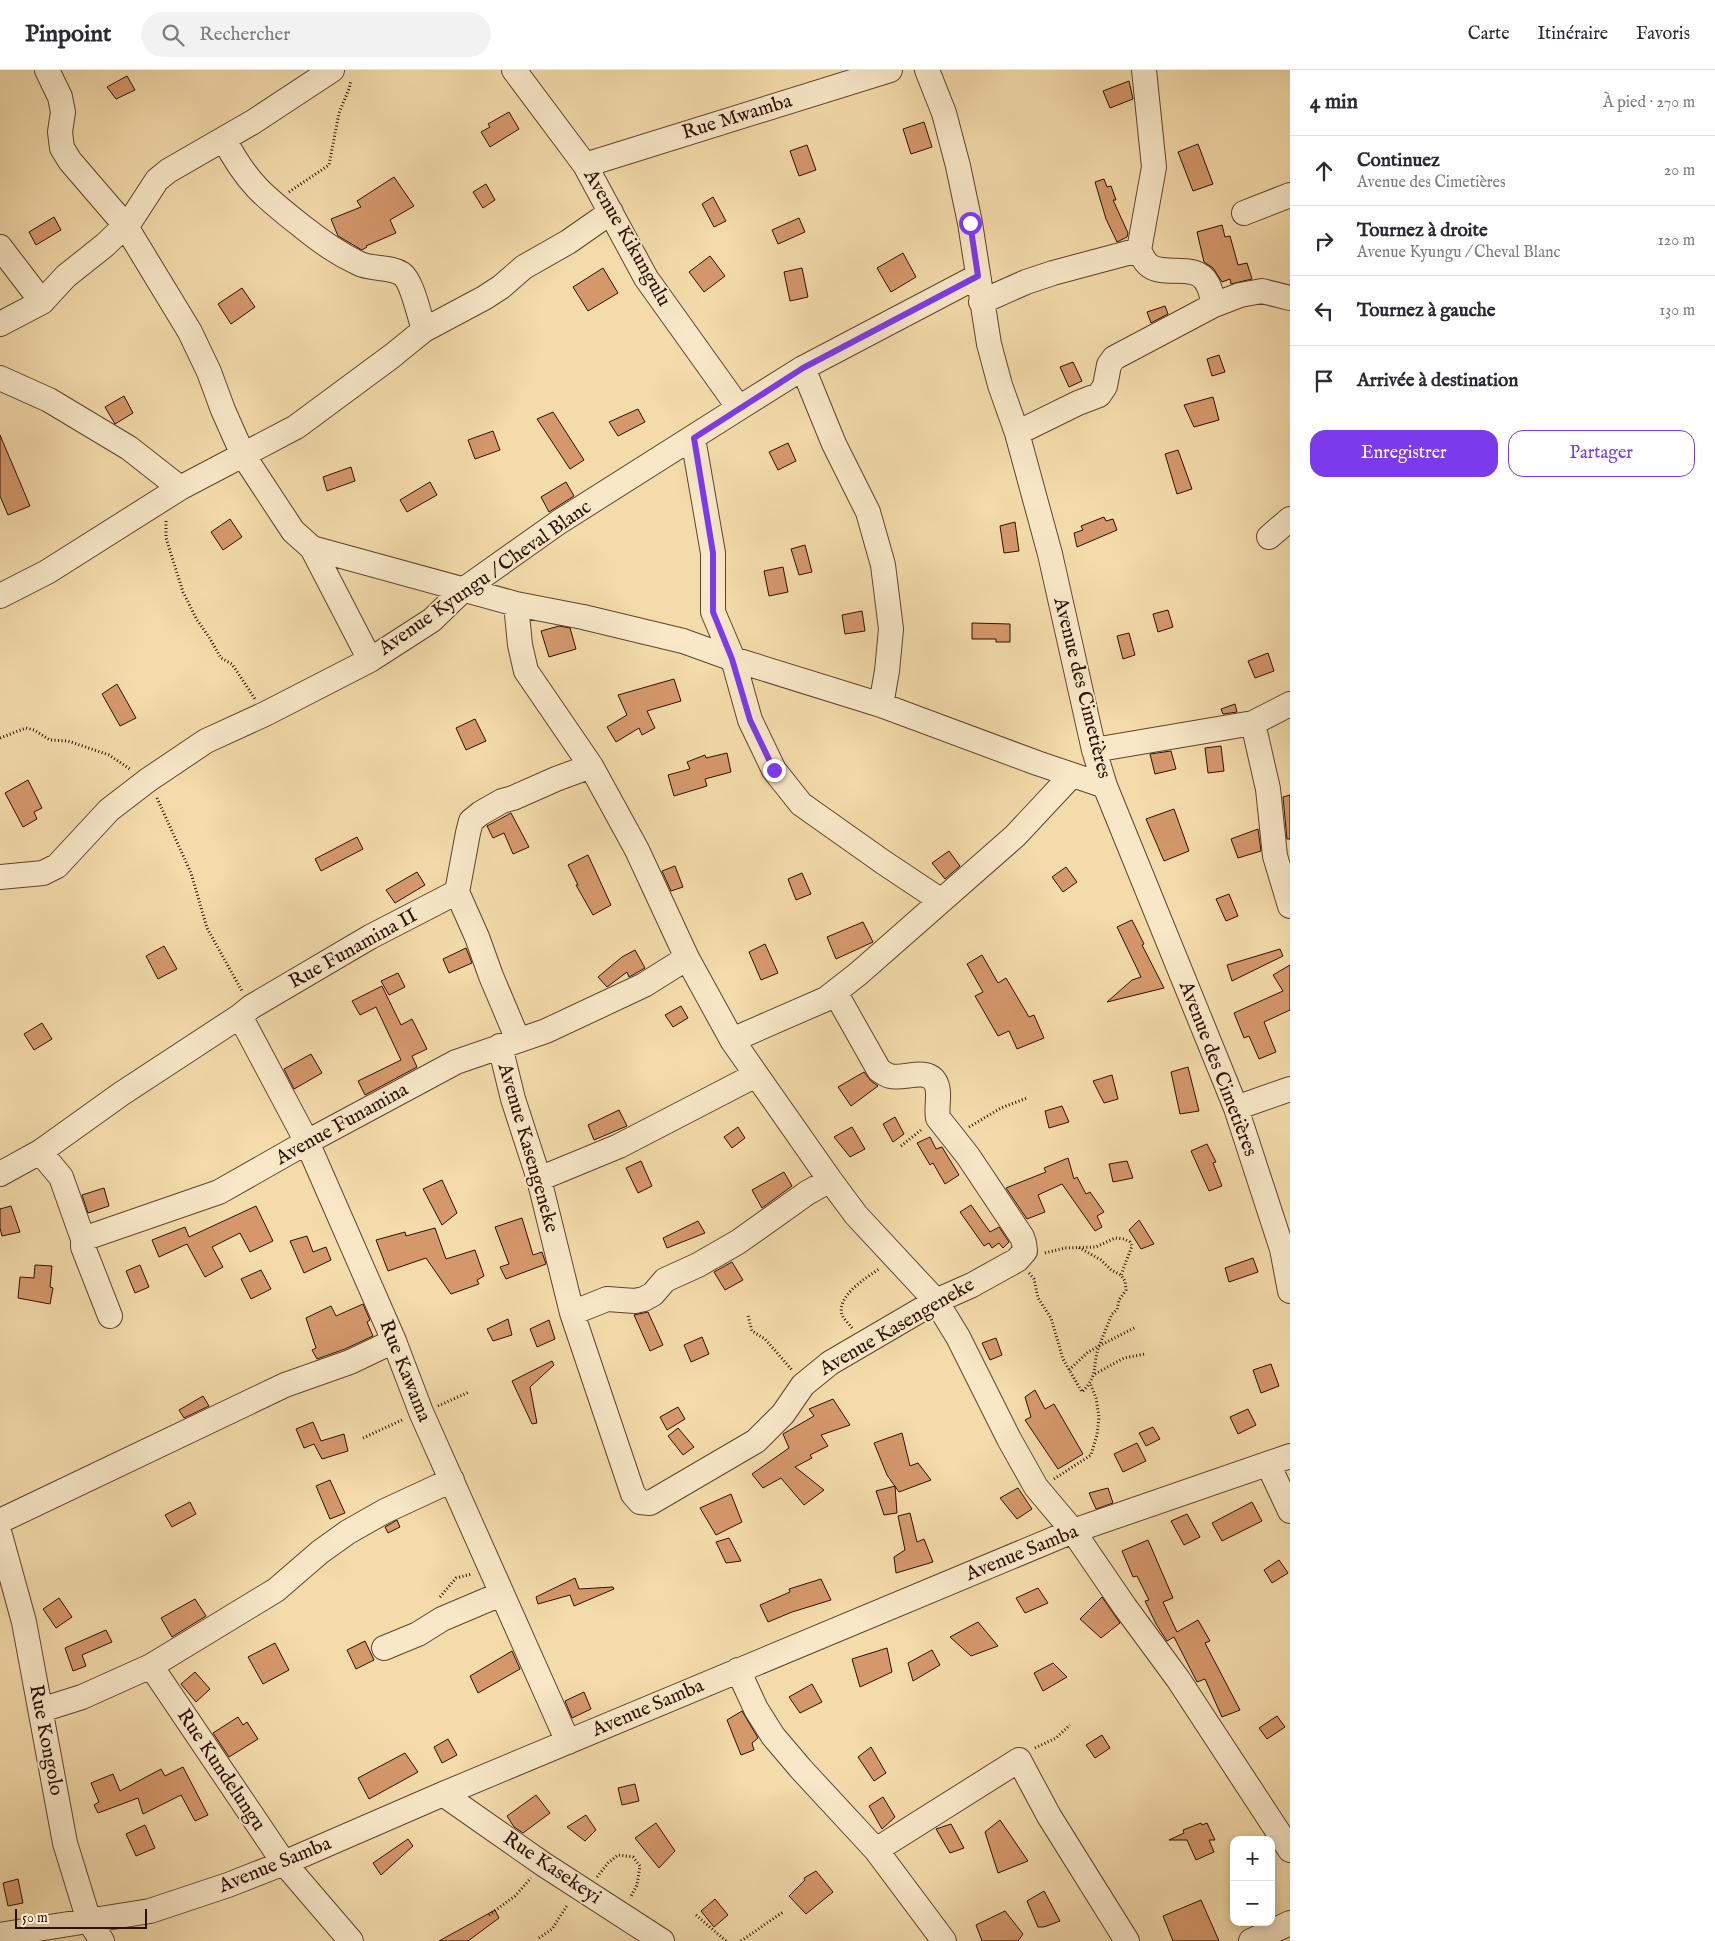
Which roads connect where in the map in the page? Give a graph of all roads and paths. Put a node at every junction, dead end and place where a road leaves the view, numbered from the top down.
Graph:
1 (47, 70) edge
2 (514, 70) edge
3 (890, 70) edge
4 (927, 70) edge
5 (1144, 70) edge
6 (342, 75) edge
7 (224, 139) junction
8 (585, 166) junction
9 (1290, 195) edge
10 (272, 204) junction
11 (611, 212) junction
12 (1244, 213) dead end
13 (125, 225) junction
14 (0, 247) edge
15 (1138, 250) junction
16 (978, 276) junction
17 (1290, 298) edge
18 (42, 302) junction
19 (981, 302) junction
20 (1214, 305) junction
21 (0, 324) edge
22 (424, 330) junction
23 (803, 368) junction
24 (0, 378) edge
25 (739, 408) junction
26 (1017, 433) junction
27 (694, 438) junction
28 (243, 455) junction
29 (173, 493) junction
30 (1290, 519) edge
31 (1269, 537) dead end
32 (312, 548) junction
33 (464, 590) junction
34 (0, 596) edge
35 (516, 604) junction
36 (732, 659) junction
37 (370, 660) junction
38 (1290, 704) edge
39 (881, 705) junction
40 (265, 714) junction
41 (1253, 723) junction
42 (0, 738) edge
43 (1094, 750) junction
44 (591, 766) junction
45 (1072, 775) junction
46 (148, 780) junction
47 (1105, 786) junction
48 (0, 877) edge
49 (457, 892) junction
50 (940, 900) junction
51 (1290, 906) edge
52 (687, 958) junction
53 (835, 992) junction
54 (245, 1011) junction
55 (732, 1040) junction
56 (509, 1043) junction
57 (756, 1075) junction
58 (1290, 1089) edge
59 (1026, 1098) dead end
60 (1236, 1108) junction
61 (938, 1118) junction
62 (953, 1136) junction
63 (307, 1142) junction
64 (902, 1146) dead end
65 (40, 1152) junction
66 (0, 1174) edge
67 (539, 1179) junction
68 (830, 1180) junction
69 (83, 1239) junction
70 (1078, 1247) junction
71 (896, 1257) junction
72 (1017, 1260) junction
73 (1121, 1275) junction
74 (1290, 1291) edge
75 (936, 1301) junction
76 (572, 1313) junction
77 (110, 1316) dead end
78 (748, 1316) dead end
79 (1136, 1327) dead end
80 (394, 1341) junction
81 (860, 1345) junction
82 (1099, 1346) junction
83 (1145, 1354) dead end
84 (1069, 1370) junction
85 (1095, 1374) junction
86 (1090, 1383) junction
87 (803, 1385) junction
88 (1290, 1456) edge
89 (1268, 1464) junction
90 (452, 1480) junction
91 (1036, 1487) junction
92 (1290, 1511) edge
93 (0, 1520) edge
94 (1074, 1531) junction
95 (0, 1536) edge
96 (490, 1569) junction
97 (501, 1594) junction
98 (434, 1603) dead end
99 (384, 1648) dead end
100 (151, 1666) junction
101 (738, 1670) junction
102 (41, 1710) junction
103 (1070, 1725) dead end
104 (568, 1742) junction
105 (1019, 1760) junction
106 (442, 1794) junction
107 (876, 1850) junction
108 (1290, 1850) edge
109 (284, 1863) junction
110 (543, 1864) junction
111 (584, 1890) junction
112 (783, 1912) dead end
113 (621, 1914) junction
114 (696, 1915) dead end
115 (489, 1916) dead end
116 (89, 1921) junction
117 (1284, 1931) edge
118 (0, 1935) edge
119 (539, 1938) dead end
120 (102, 1941) edge
121 (351, 1941) edge
122 (662, 1941) edge
123 (726, 1941) edge
124 (741, 1941) edge
125 (944, 1941) edge
126 (1127, 1941) edge
127 (1251, 1941) edge

1 - 13 street
2 - 8 street, Avenue Kikungulu
3 - 8 street, Rue Mwamba
4 - 16 street, Avenue des Cimetières
5 - 15 street
6 - 7 street
6 - 10 path
7 - 10 street
7 - 13 street
8 - 11 street, Avenue Kikungulu
9 - 12 street
10 - 22 street
11 - 22 street
11 - 25 street, Avenue Kikungulu
13 - 18 street
13 - 28 street
14 - 18 street
15 - 19 street
15 - 20 street
16 - 19 street, Avenue des Cimetières
16 - 23 street, Avenue Kyungu / Cheval Blanc
17 - 20 street
18 - 21 street
19 - 26 street, Avenue des Cimetières
20 - 26 street
22 - 28 street
23 - 25 street, Avenue Kyungu / Cheval Blanc
23 - 39 street
24 - 29 street
25 - 27 street, Avenue Kyungu / Cheval Blanc
26 - 43 street, Avenue des Cimetières
27 - 33 street, Avenue Kyungu / Cheval Blanc
27 - 36 street
28 - 29 street
28 - 32 street
29 - 34 street
29 - 40 path
30 - 31 street
32 - 33 street
32 - 37 street
33 - 35 street
33 - 37 street, Avenue Kyungu / Cheval Blanc
35 - 36 street
35 - 44 street
36 - 39 street
36 - 50 street
37 - 40 street, Avenue Kyungu / Cheval Blanc
38 - 41 street
39 - 45 street
40 - 46 street, Avenue Kyungu / Cheval Blanc
41 - 43 street
41 - 51 street
42 - 46 path
43 - 47 street, Avenue des Cimetières
44 - 49 street
44 - 52 street
45 - 47 street
45 - 50 street
46 - 48 street, Avenue Kyungu / Cheval Blanc
46 - 54 path
47 - 60 street, Avenue des Cimetières
49 - 54 street, Rue Funamina II
49 - 56 street, Avenue Kasengeneke
50 - 53 street
52 - 55 street
52 - 56 street, Avenue Funamina
53 - 55 street
53 - 61 street
54 - 63 street, Rue Kawama
54 - 65 street, Rue Funamina II
55 - 57 street
56 - 63 street, Avenue Funamina
56 - 67 street, Avenue Kasengeneke
57 - 67 street
57 - 68 street
58 - 60 street
59 - 62 path
60 - 74 street, Avenue des Cimetières
61 - 62 street
61 - 64 path
62 - 72 street
63 - 69 street, Avenue Funamina
63 - 80 street, Rue Kawama
65 - 66 street, Rue Funamina II
65 - 69 street
67 - 76 street, Avenue Kasengeneke
68 - 71 street
68 - 76 street
69 - 77 street
70 - 72 path
70 - 73 path
70 - 73 path
71 - 75 street
71 - 81 path
72 - 75 street, Avenue Kasengeneke
72 - 84 path
73 - 82 path
75 - 81 street, Avenue Kasengeneke
75 - 91 street
76 - 87 street, Avenue Kasengeneke
78 - 87 path
79 - 82 path
80 - 90 street, Rue Kawama
80 - 93 street
81 - 87 street, Avenue Kasengeneke
82 - 84 path
82 - 85 path
83 - 85 path
84 - 86 path
85 - 86 path
86 - 91 path
88 - 89 street, Avenue Samba
89 - 92 street
89 - 94 street, Avenue Samba
90 - 96 street, Rue Kawama
90 - 100 street
91 - 94 street
94 - 101 street, Avenue Samba
94 - 108 street
95 - 102 street, Rue Kongolo
96 - 97 street, Rue Kawama
96 - 98 path
97 - 99 street
97 - 104 street, Rue Kawama
100 - 102 street
100 - 109 street, Rue Kundelungu
101 - 104 street, Avenue Samba
101 - 107 street
102 - 116 street, Rue Kongolo
103 - 105 path
104 - 106 street, Avenue Samba
105 - 107 street
105 - 126 street
106 - 109 street, Avenue Samba
106 - 110 street, Rue Kasekeyi
107 - 125 street
109 - 116 street, Avenue Samba
109 - 121 street, Rue Kundelungu
110 - 111 street, Rue Kasekeyi
110 - 115 path
111 - 113 street, Rue Kasekeyi
111 - 113 path
111 - 119 path
112 - 124 path
113 - 122 street, Rue Kasekeyi
114 - 123 path
116 - 118 street, Avenue Samba
116 - 120 street, Rue Kongolo
117 - 127 street

